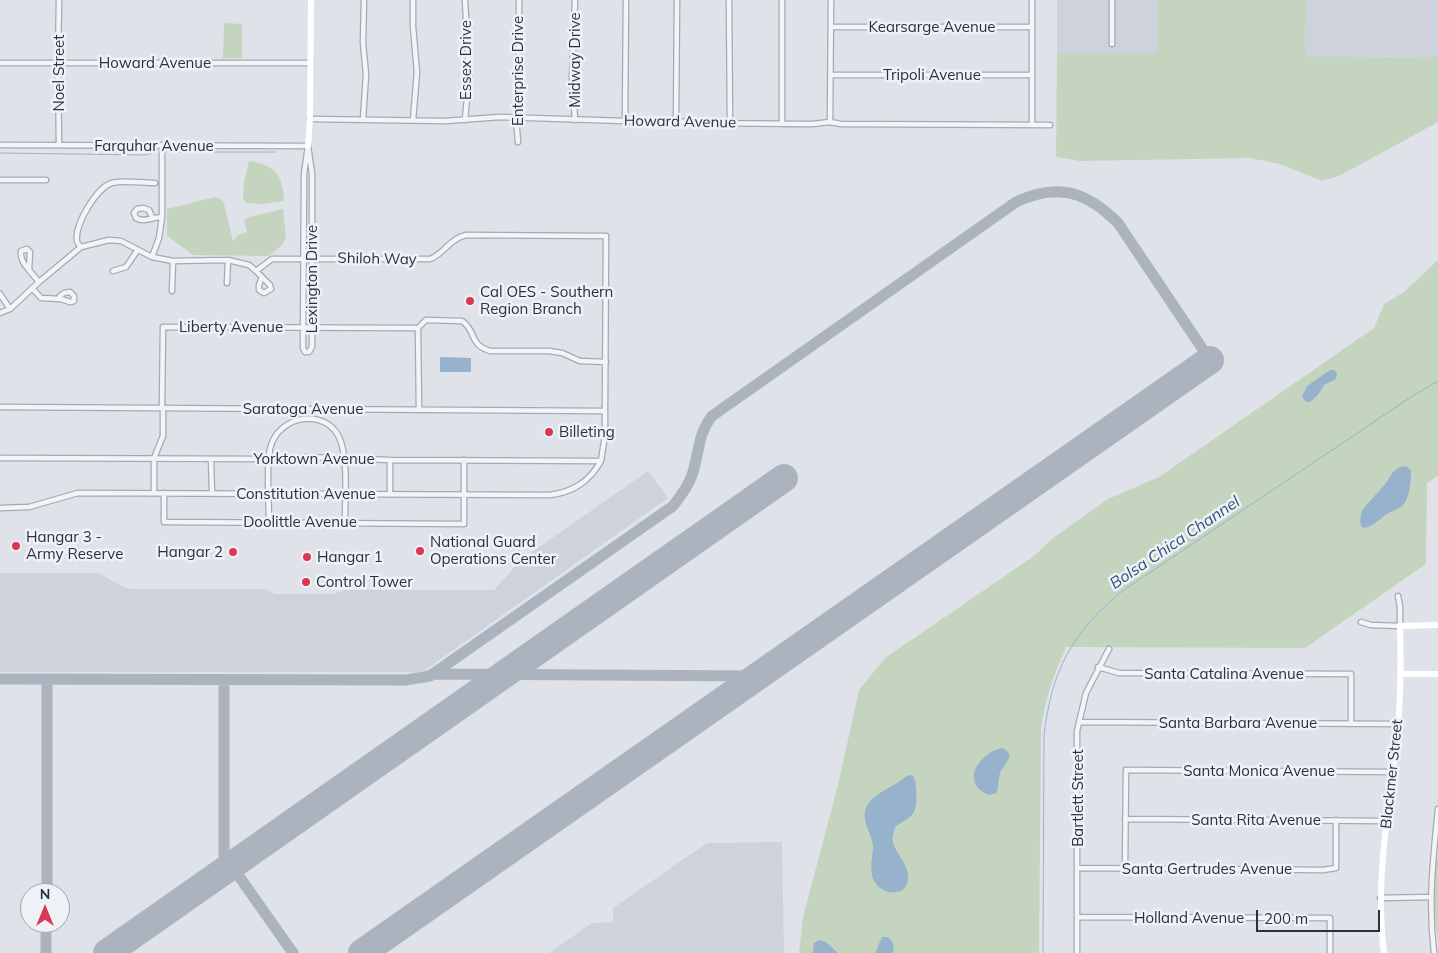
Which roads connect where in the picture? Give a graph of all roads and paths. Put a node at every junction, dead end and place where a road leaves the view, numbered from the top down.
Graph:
1 (59, 0) edge
2 (311, 0) edge
3 (364, 0) edge
4 (413, 0) edge
5 (465, 0) edge
6 (519, 0) edge
7 (575, 0) edge
8 (626, 0) edge
9 (677, 0) edge
10 (730, 0) edge
11 (782, 0) edge
12 (831, 0) edge
13 (1032, 0) edge
14 (1112, 0) edge
15 (832, 27) junction
16 (1032, 27) junction
17 (1112, 44) dead end
18 (0, 63) edge
19 (310, 63) junction
20 (58, 64) junction
21 (832, 75) junction
22 (1032, 75) junction
23 (310, 118) junction
24 (516, 118) junction
25 (363, 119) junction
26 (414, 120) junction
27 (465, 120) junction
28 (575, 120) junction
29 (625, 121) junction
30 (676, 121) junction
31 (830, 122) junction
32 (730, 123) junction
33 (782, 124) junction
34 (1032, 124) junction
35 (1050, 125) dead end
36 (518, 142) dead end
37 (0, 145) edge
38 (59, 145) junction
39 (162, 146) junction
40 (308, 146) junction
41 (0, 180) edge
42 (46, 180) dead end
43 (154, 182) dead end
44 (152, 217) dead end
45 (162, 217) junction
46 (81, 247) junction
47 (137, 251) junction
48 (152, 257) junction
49 (304, 259) junction
50 (312, 259) junction
51 (173, 260) junction
52 (228, 260) junction
53 (29, 270) dead end
54 (256, 271) junction
55 (113, 272) dead end
56 (262, 277) dead end
57 (39, 282) junction
58 (227, 283) dead end
59 (32, 288) junction
60 (172, 291) dead end
61 (0, 294) edge
62 (60, 299) dead end
63 (10, 308) junction
64 (0, 313) edge
65 (303, 327) junction
66 (312, 328) junction
67 (418, 328) junction
68 (606, 362) junction
69 (0, 407) edge
70 (163, 408) junction
71 (308, 409) junction
72 (419, 409) junction
73 (605, 411) junction
74 (308, 418) junction
75 (0, 458) edge
76 (154, 458) junction
77 (211, 458) junction
78 (344, 458) junction
79 (268, 459) junction
80 (390, 460) junction
81 (464, 460) junction
82 (601, 461) junction
83 (154, 493) junction
84 (164, 493) junction
85 (212, 493) junction
86 (269, 494) junction
87 (345, 494) junction
88 (390, 494) junction
89 (464, 495) junction
90 (0, 508) edge
91 (269, 522) junction
92 (345, 523) junction
93 (1398, 596) dead end
94 (1361, 622) dead end
95 (1438, 625) edge
96 (1400, 626) junction
97 (1109, 649) dead end
98 (1098, 667) junction
99 (1400, 674) junction
100 (1438, 674) edge
101 (1079, 722) junction
102 (1351, 724) junction
103 (1398, 724) junction
104 (1392, 772) junction
105 (1438, 809) edge
106 (1125, 819) junction
107 (1336, 820) junction
108 (1386, 821) junction
109 (1436, 850) edge
110 (1078, 868) junction
111 (1125, 868) junction
112 (1431, 897) junction
113 (1380, 898) junction
114 (1077, 917) junction
115 (1077, 953) edge
116 (1330, 953) edge
117 (1384, 953) edge
118 (1434, 953) edge

1 - 20 street, Noel Street
2 - 19 street, Lexington Drive
3 - 25 street
4 - 26 street
5 - 27 street, Essex Drive
6 - 24 street, Enterprise Drive
7 - 28 street, Midway Drive
8 - 29 street
9 - 30 street
10 - 32 street
11 - 33 street
12 - 15 street
13 - 16 street
14 - 17 street
15 - 16 street, Kearsarge Avenue
15 - 21 street
16 - 22 street
18 - 20 street, Howard Avenue
19 - 20 street, Howard Avenue
19 - 23 street, Lexington Drive
20 - 38 street, Noel Street
21 - 22 street, Tripoli Avenue
21 - 31 street
22 - 34 street
23 - 25 street, Howard Avenue
23 - 40 street, Lexington Drive
24 - 27 street, Howard Avenue
24 - 28 street, Howard Avenue
24 - 36 street, Enterprise Drive
25 - 26 street, Howard Avenue
26 - 27 street, Howard Avenue
28 - 29 street, Howard Avenue
29 - 30 street, Howard Avenue
30 - 32 street, Howard Avenue
31 - 33 street, Howard Avenue
31 - 34 street, Howard Avenue
32 - 33 street, Howard Avenue
34 - 35 street, Howard Avenue
37 - 38 street, Farquhar Avenue
38 - 39 street, Farquhar Avenue
39 - 40 street, Farquhar Avenue
39 - 45 street
40 - 49 street, Lexington Drive
40 - 50 street, Lexington Drive
41 - 42 street
43 - 46 street
44 - 45 street
45 - 48 street
46 - 47 street
46 - 57 street
47 - 48 street
47 - 55 street
48 - 51 street
49 - 50 street, Shiloh Way
49 - 54 street, Shiloh Way
49 - 65 street, Lexington Drive
50 - 66 street, Lexington Drive
50 - 68 street, Shiloh Way
51 - 52 street
51 - 60 street
52 - 54 street
52 - 58 street
53 - 57 street
54 - 56 street
57 - 59 street
59 - 62 street
59 - 63 street
61 - 63 street
63 - 64 street
65 - 66 street, Liberty Avenue
65 - 66 street, Lexington Drive
65 - 70 street, Liberty Avenue
66 - 67 street, Liberty Avenue
67 - 68 street, Liberty Avenue
67 - 72 street
68 - 73 street, Shiloh Way
69 - 70 street, Saratoga Avenue
70 - 71 street, Saratoga Avenue
70 - 76 street
71 - 72 street, Saratoga Avenue
71 - 74 street
72 - 73 street, Saratoga Avenue
73 - 82 street, Shiloh Way
74 - 78 street
74 - 79 street
75 - 76 street, Yorktown Avenue
76 - 77 street, Yorktown Avenue
76 - 83 street
77 - 79 street, Yorktown Avenue
77 - 85 street
78 - 79 street, Yorktown Avenue
78 - 80 street, Yorktown Avenue
78 - 87 street
79 - 86 street
80 - 81 street, Yorktown Avenue
80 - 88 street
81 - 82 street, Yorktown Avenue
81 - 89 street
82 - 89 street, Constitution Avenue
83 - 84 street, Constitution Avenue
83 - 90 street, Constitution Avenue
84 - 85 street, Constitution Avenue
84 - 91 street, Doolittle Avenue
85 - 86 street, Constitution Avenue
86 - 87 street, Constitution Avenue
86 - 91 street
87 - 88 street, Constitution Avenue
87 - 92 street
88 - 89 street, Constitution Avenue
89 - 92 street, Doolittle Avenue
91 - 92 street, Doolittle Avenue
93 - 96 street, Blackmer Street
94 - 96 street
95 - 96 street
96 - 99 street, Blackmer Street
97 - 98 street, Bartlett Street
98 - 101 street, Bartlett Street
98 - 102 street, Santa Catalina Avenue
99 - 100 street
99 - 103 street, Blackmer Street
101 - 102 street, Santa Barbara Avenue
101 - 110 street, Bartlett Street
102 - 103 street, Santa Barbara Avenue
103 - 104 street, Blackmer Street
104 - 106 street, Santa Monica Avenue
104 - 108 street, Blackmer Street
105 - 109 street
106 - 107 street, Santa Rita Avenue
106 - 111 street
107 - 108 street, Santa Rita Avenue
107 - 111 street, Santa Gertrudes Avenue
108 - 113 street, Blackmer Street
109 - 112 street
110 - 111 street, Santa Gertrudes Avenue
110 - 114 street, Bartlett Street
112 - 113 street
112 - 118 street
113 - 117 street, Blackmer Street
114 - 115 street, Bartlett Street
114 - 116 street, Holland Avenue

